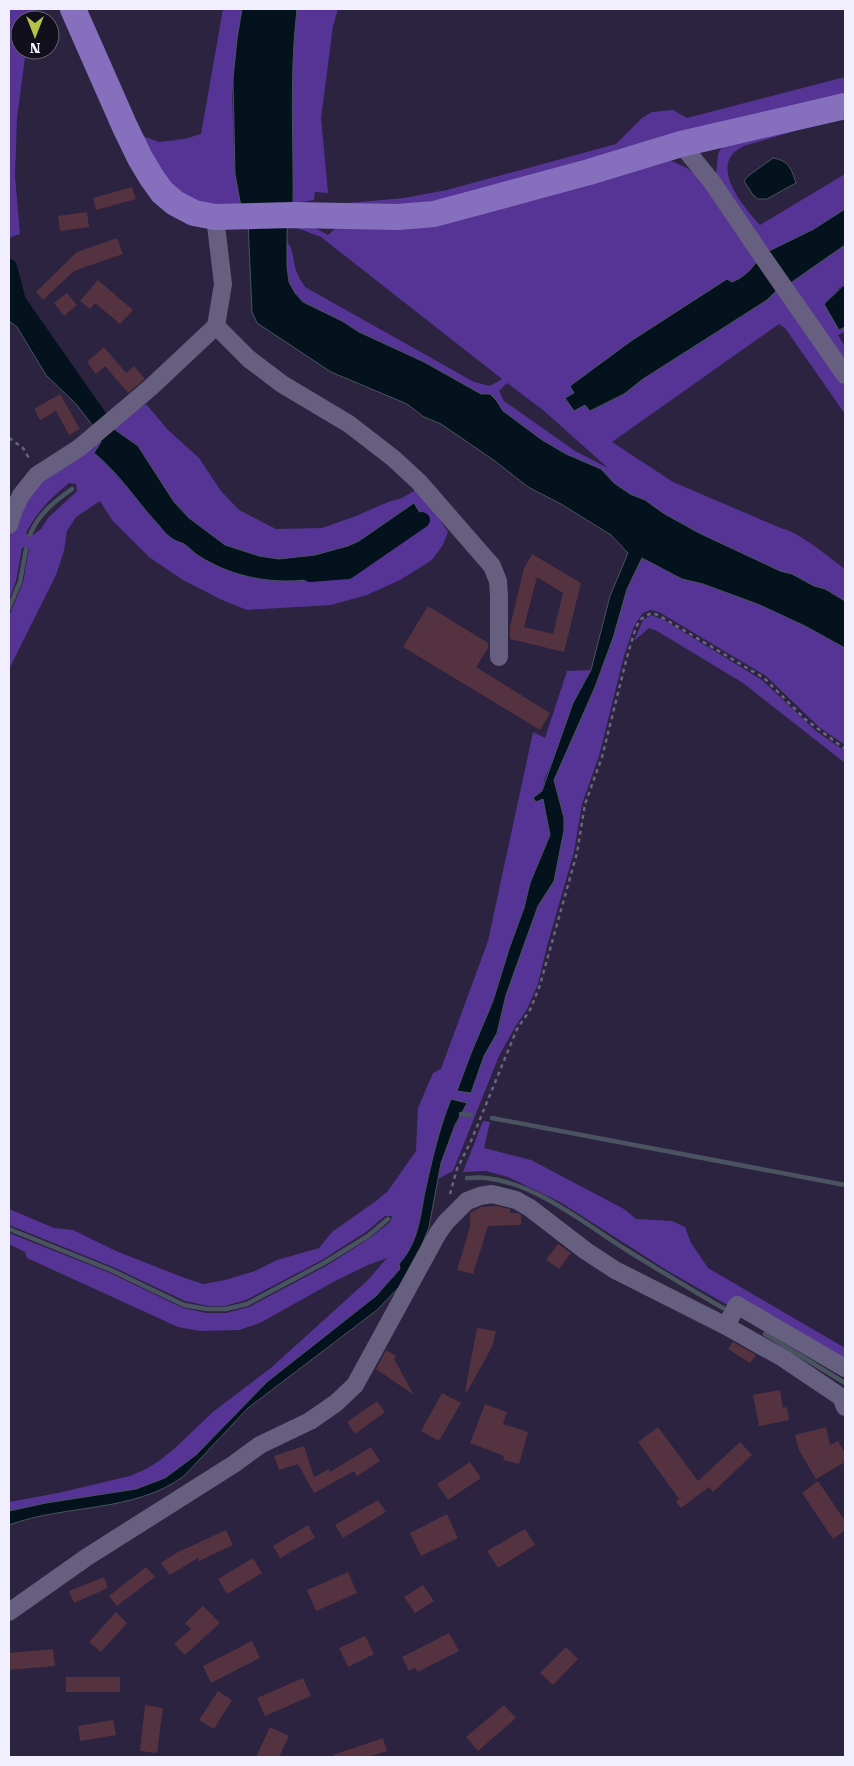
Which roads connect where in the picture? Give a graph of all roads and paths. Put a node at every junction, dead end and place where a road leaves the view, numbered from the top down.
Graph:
1 (73, 9) edge
2 (845, 106) edge
3 (682, 144) junction
4 (227, 216) junction
5 (216, 326) junction
6 (845, 375) edge
7 (9, 438) edge
8 (37, 475) junction
9 (9, 525) edge
10 (499, 657) dead end
11 (845, 749) edge
12 (448, 1201) dead end
13 (726, 1326) junction
14 (845, 1368) edge
15 (845, 1407) edge
16 (9, 1612) edge

1 - 4 main road
2 - 3 main road
3 - 4 main road
3 - 6 street
4 - 5 street
5 - 8 street
5 - 10 street
7 - 8 path
8 - 9 street
11 - 12 path
13 - 14 street
13 - 15 street
13 - 16 street

